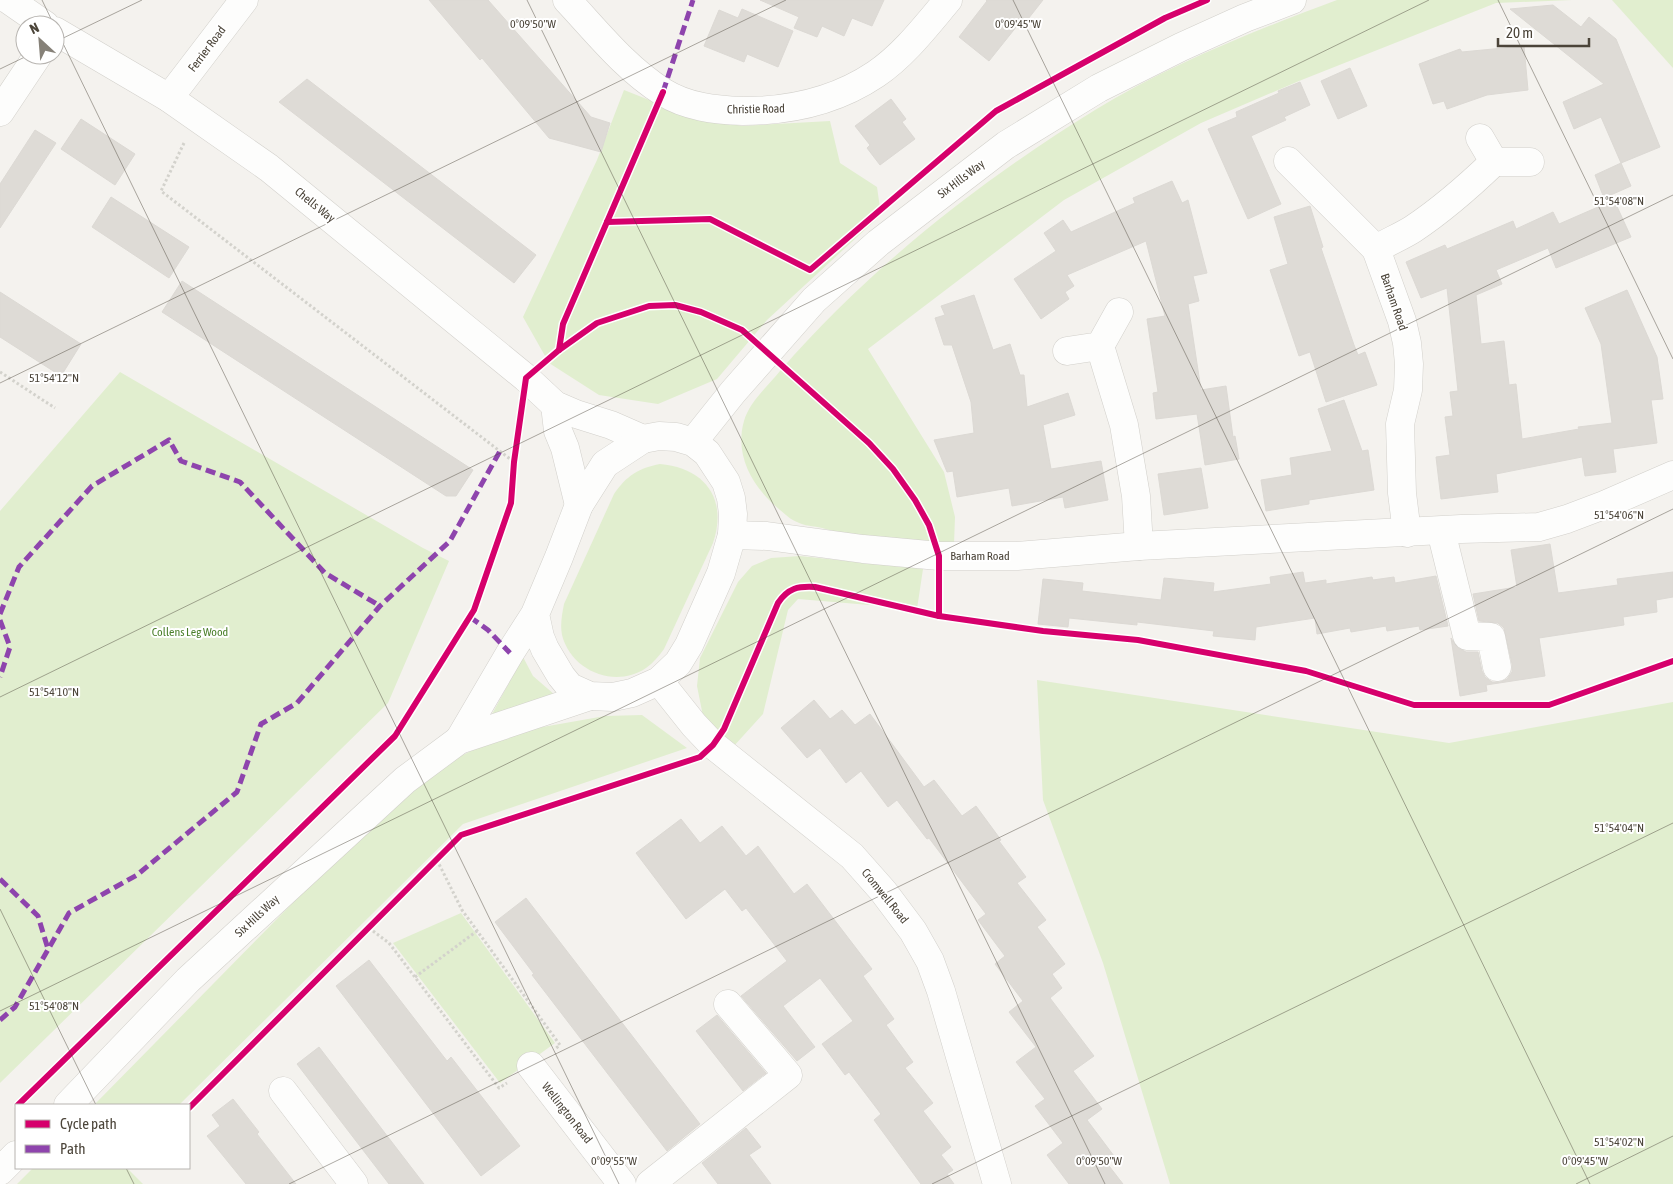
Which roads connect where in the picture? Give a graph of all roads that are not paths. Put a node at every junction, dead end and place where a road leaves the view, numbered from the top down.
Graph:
1 (9, 0) edge
2 (244, 0) edge
3 (567, 0) edge
4 (948, 0) edge
5 (1292, 0) edge
6 (31, 15) edge
7 (65, 37) edge
8 (31, 65) edge
9 (169, 98) junction
10 (0, 112) edge
11 (1480, 138) dead end
12 (1288, 161) dead end
13 (1494, 162) junction
14 (1530, 162) dead end
15 (1376, 249) junction
16 (1119, 312) dead end
17 (1100, 346) junction
18 (1068, 351) dead end
19 (555, 405) junction
20 (643, 439) junction
21 (693, 442) junction
22 (1673, 475) edge
23 (579, 505) junction
24 (1441, 531) junction
25 (1407, 533) junction
26 (732, 535) junction
27 (1139, 546) junction
28 (535, 614) junction
29 (1497, 667) dead end
30 (660, 682) junction
31 (590, 696) junction
32 (459, 740) junction
33 (728, 1004) dead end
34 (531, 1066) road end
35 (283, 1091) dead end
36 (69, 1104) edge
37 (15, 1156) edge
38 (0, 1171) edge
39 (354, 1184) edge
40 (622, 1184) edge
41 (650, 1184) edge
42 (997, 1184) edge

1 - 6 street
2 - 9 street, Ferrier Road
3 - 4 street, Christie Road
5 - 21 street, Six Hills Way
7 - 9 street, Chells Way
8 - 10 street
9 - 19 street, Chells Way
11 - 13 street
12 - 15 street
13 - 14 street
13 - 15 street
15 - 25 street, Barham Road
16 - 17 street
17 - 18 street
17 - 27 street
19 - 20 street, Chells Way
19 - 23 street
20 - 21 street
20 - 23 street, Six Hills Way
21 - 26 street
22 - 24 street, Barham Road
23 - 28 street, Six Hills Way
24 - 25 street, Barham Road
24 - 29 street
25 - 27 street, Barham Road
26 - 27 street, Barham Road
26 - 30 street
28 - 31 street
28 - 32 street, Six Hills Way
30 - 31 street
30 - 42 street, Cromwell Road
31 - 32 street, Six Hills Way
32 - 36 street, Six Hills Way
33 - 41 street
34 - 40 street, Wellington Road
35 - 39 street
37 - 38 street

